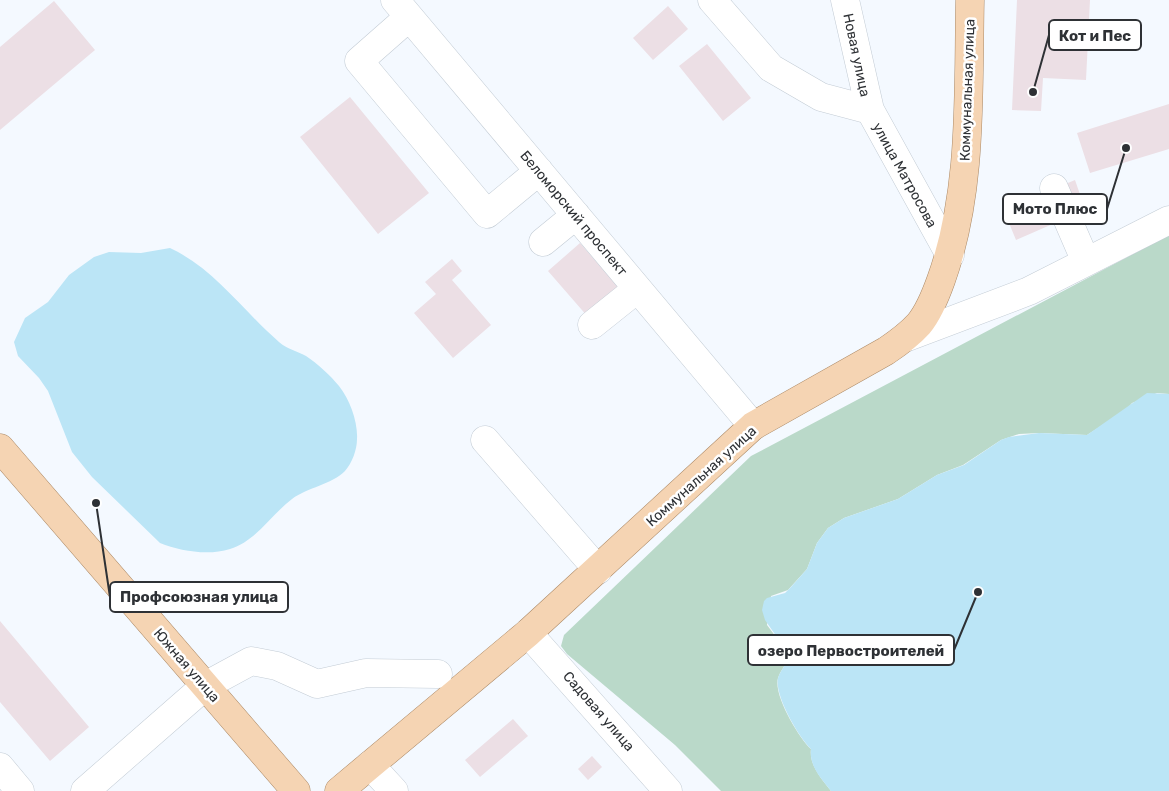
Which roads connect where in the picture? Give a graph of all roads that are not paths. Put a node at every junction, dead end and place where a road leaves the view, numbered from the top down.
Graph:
1 (712, 0) edge
2 (845, 0) edge
3 (970, 0) edge
4 (402, 8) edge
5 (870, 110) junction
6 (539, 171) junction
7 (1054, 188) dead end
8 (576, 215) junction
9 (1169, 220) edge
10 (542, 242) dead end
11 (950, 255) junction
12 (1086, 262) junction
13 (637, 289) junction
14 (592, 325) dead end
15 (905, 338) junction
16 (753, 426) junction
17 (485, 440) dead end
18 (0, 448) edge
19 (598, 570) junction
20 (528, 633) junction
21 (438, 674) dead end
22 (205, 686) junction
23 (370, 765) junction
24 (0, 767) edge
25 (20, 791) edge
26 (85, 791) edge
27 (296, 791) edge
28 (339, 791) edge
29 (394, 791) edge
30 (668, 791) edge

1 - 5 street, улица Матросова
2 - 5 street, Новая улица
3 - 11 main road, Коммунальная улица
4 - 6 street, Беломорский проспект
4 - 6 street
5 - 11 street, улица Матросова
6 - 8 street, Беломорский проспект
7 - 12 street
8 - 10 street
8 - 13 street, Беломорский проспект
9 - 12 street
11 - 15 main road, Коммунальная улица
12 - 15 street
13 - 14 street
13 - 16 street, Беломорский проспект
15 - 16 main road, Коммунальная улица
16 - 19 main road, Коммунальная улица
17 - 19 street
18 - 22 main road, Южная улица
19 - 20 main road, Коммунальная улица
20 - 23 main road, Коммунальная улица
20 - 30 street, Садовая улица
21 - 22 street
22 - 26 street
22 - 27 main road, Южная улица
23 - 28 main road, Коммунальная улица
23 - 29 street
24 - 25 street

